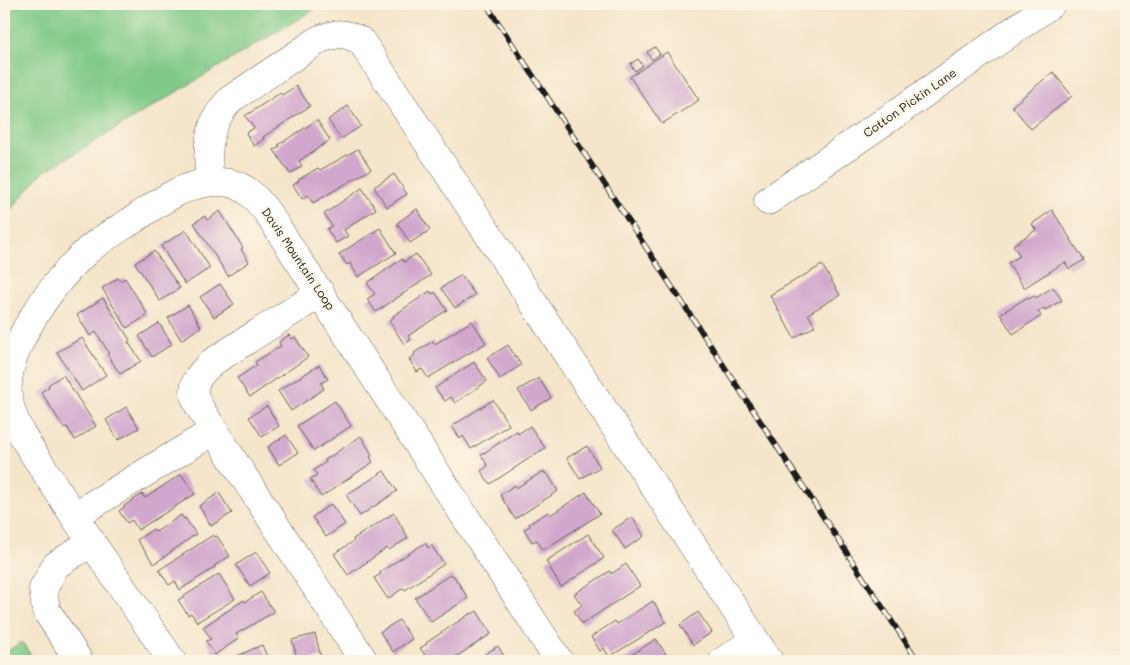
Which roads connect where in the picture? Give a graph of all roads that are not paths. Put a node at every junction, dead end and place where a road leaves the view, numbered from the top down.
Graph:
1 (1051, 4) edge
2 (210, 182) junction
3 (768, 201) dead end
4 (320, 293) junction
5 (214, 431) junction
6 (74, 516) junction
7 (92, 542) junction
8 (762, 651) edge
9 (79, 661) edge
10 (172, 661) edge
11 (364, 661) edge
12 (559, 661) edge
13 (723, 661) edge

1 - 3 street, Cotton Pickin Lane
2 - 4 street, Davis Mountain Loop
2 - 6 street, Davis Mountain Loop
2 - 8 street
4 - 5 street
4 - 12 street, Davis Mountain Loop
5 - 6 street
5 - 11 street
6 - 7 street, Davis Mountain Loop
7 - 9 street
7 - 10 street, Davis Mountain Loop
8 - 13 street

